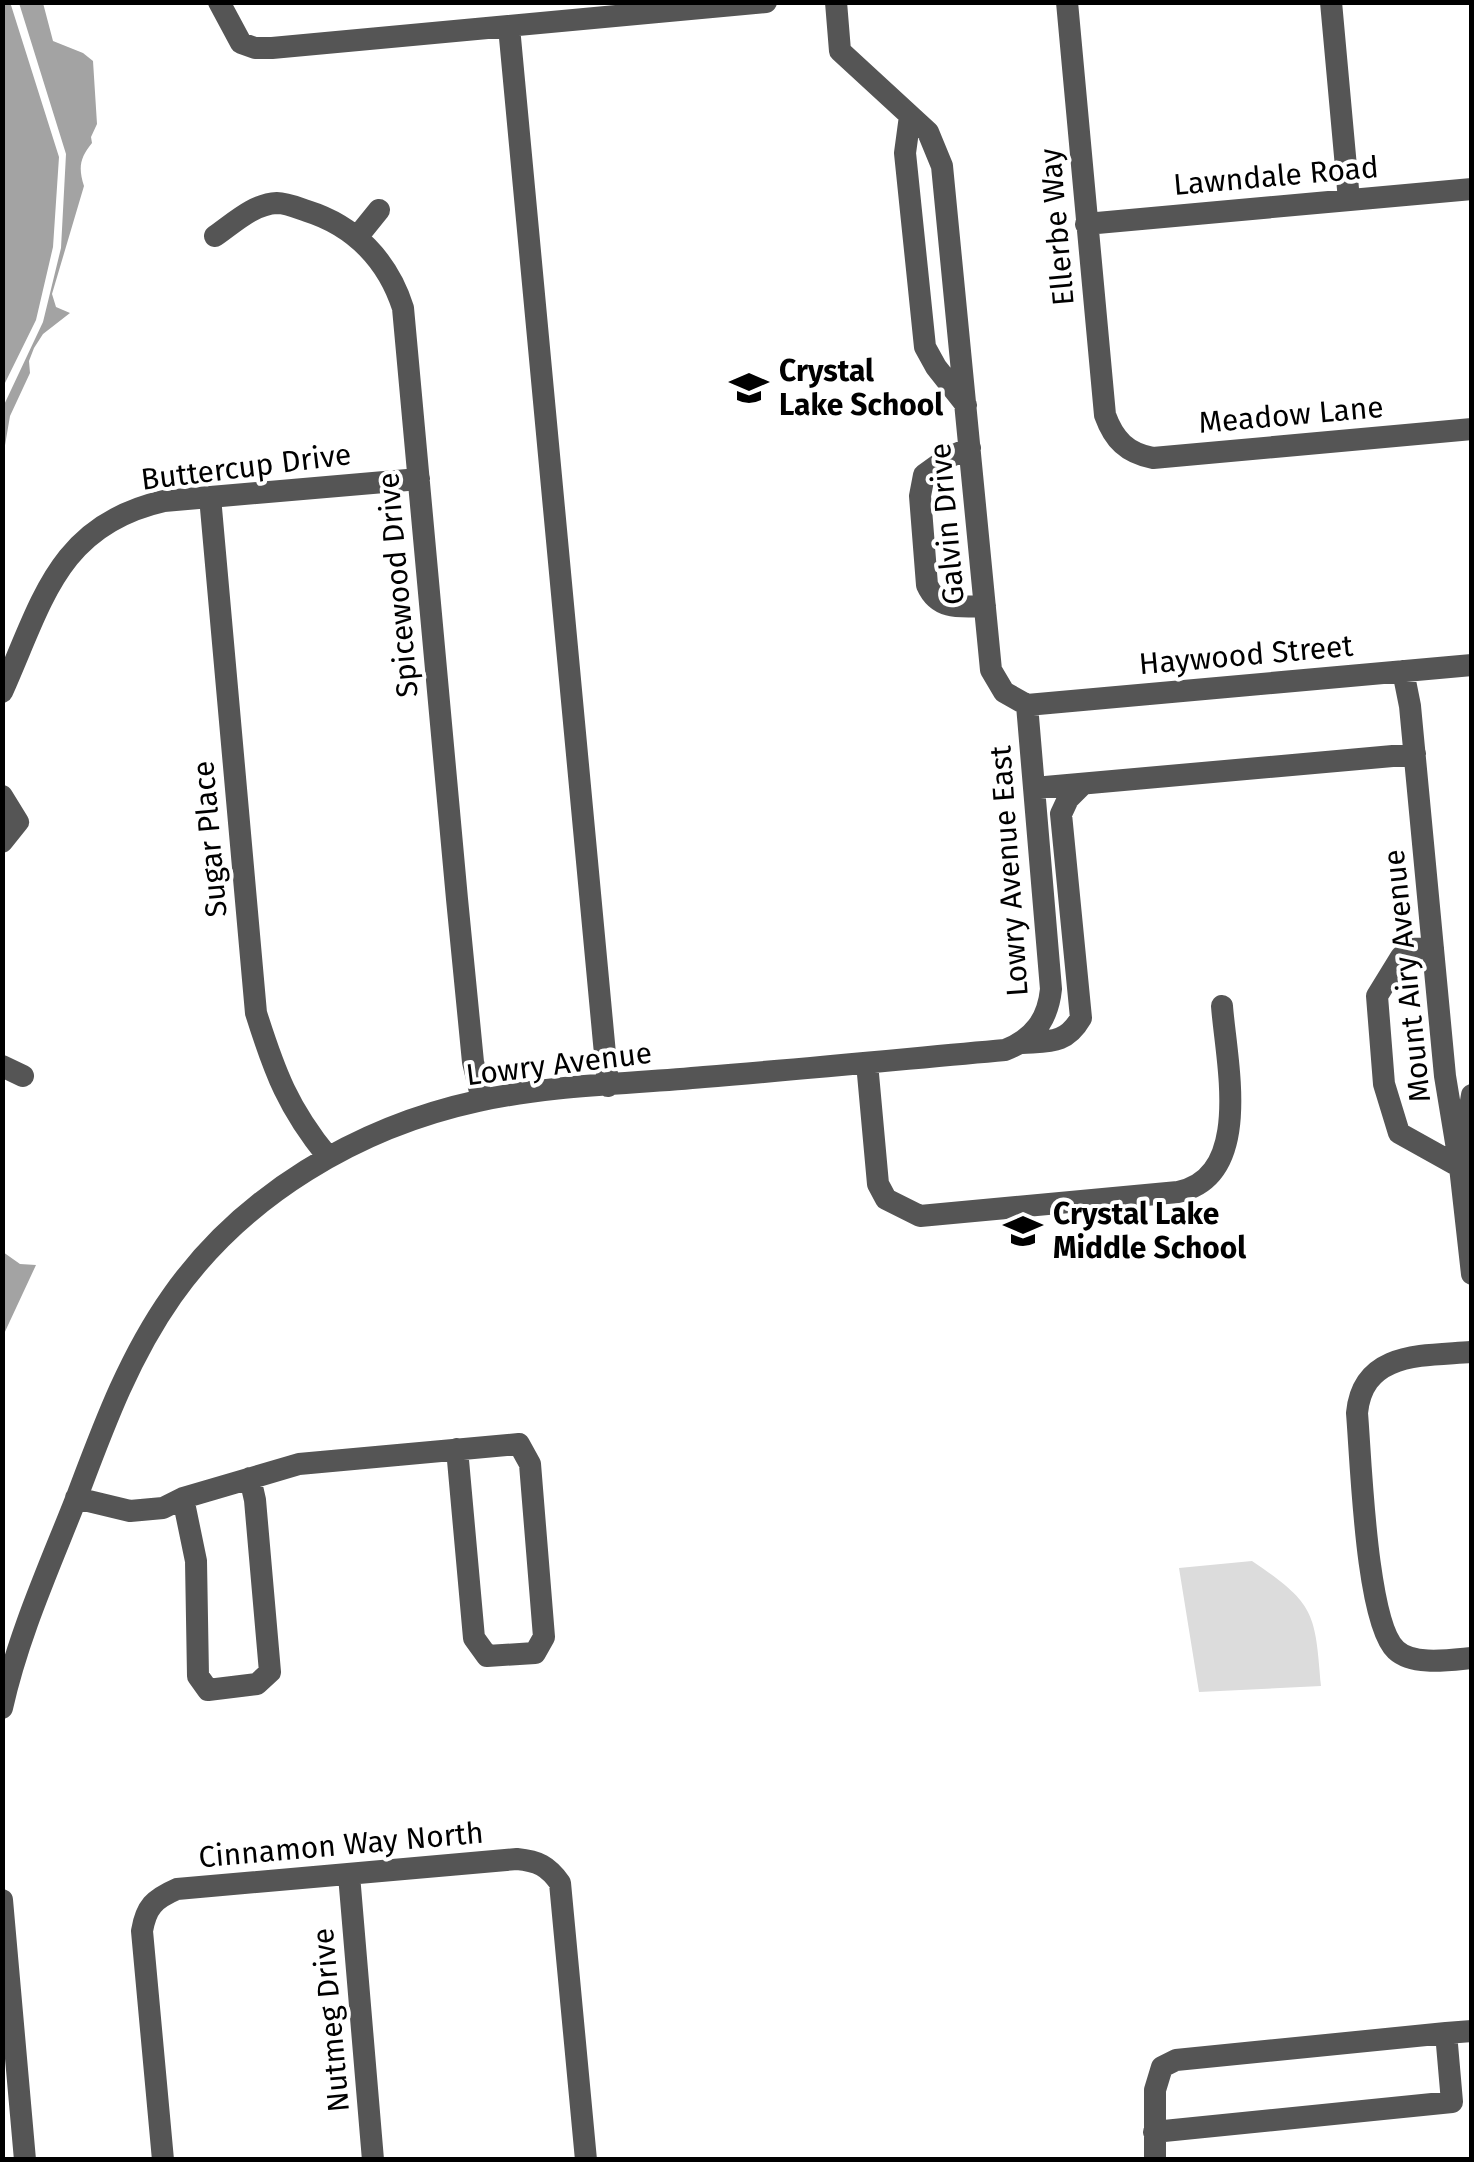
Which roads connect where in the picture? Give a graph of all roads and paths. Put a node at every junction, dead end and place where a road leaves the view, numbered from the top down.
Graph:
1 (219, 2) edge
2 (766, 2) edge
3 (836, 2) edge
4 (1068, 2) edge
5 (1331, 2) edge
6 (508, 26) junction
7 (910, 116) junction
8 (1472, 190) edge
9 (1348, 200) junction
10 (379, 210) dead end
11 (1086, 224) junction
12 (215, 236) dead end
13 (358, 236) junction
14 (966, 405) junction
15 (1472, 429) edge
16 (1120, 442) joint
17 (970, 448) junction
18 (418, 479) junction
19 (210, 496) junction
20 (985, 606) junction
21 (1472, 665) edge
22 (1403, 671) junction
23 (2, 692) edge
24 (1027, 704) junction
25 (1414, 754) junction
26 (1082, 784) junction
27 (1034, 788) junction
28 (2, 796) edge
29 (2, 842) edge
30 (1433, 948) junction
31 (1222, 1006) dead end
32 (1030, 1036) junction
33 (867, 1062) junction
34 (608, 1086) junction
35 (1472, 1095) edge
36 (482, 1100) junction
37 (328, 1157) junction
38 (1460, 1167) junction
39 (1472, 1274) edge
40 (1472, 1338) edge
41 (1471, 1352) edge
42 (1472, 1361) edge
43 (458, 1449) junction
44 (250, 1478) junction
45 (76, 1498) junction
46 (184, 1498) junction
47 (9, 1658) edge
48 (1472, 1658) edge
49 (2, 1708) edge
50 (349, 1875) junction
51 (2, 1900) edge
52 (1472, 2032) edge
53 (1446, 2033) junction
54 (1154, 2132) junction
55 (24, 2160) edge
56 (162, 2160) edge
57 (373, 2160) edge
58 (586, 2160) edge
59 (1156, 2160) edge

1 - 6 street
2 - 6 street
3 - 7 street, Galvin Drive
4 - 11 street, Ellerbe Way
5 - 9 street
6 - 34 street
7 - 14 street, Galvin Drive
7 - 14 street
8 - 9 street, Lawndale Road
9 - 11 street, Lawndale Road
10 - 13 street
11 - 16 street, Ellerbe Way
12 - 13 street, Spicewood Drive
13 - 18 street, Spicewood Drive
14 - 17 street, Galvin Drive
15 - 16 street, Meadow Lane
17 - 20 street, Galvin Drive
17 - 20 street
18 - 19 street, Buttercup Drive
18 - 36 street, Spicewood Drive
19 - 23 street, Buttercup Drive
19 - 37 street, Sugar Place
20 - 24 street, Galvin Drive
21 - 22 street, Haywood Street
22 - 24 street, Haywood Street
22 - 25 street, Mount Airy Avenue
24 - 27 street, Lowry Avenue East
25 - 26 street
25 - 30 street, Mount Airy Avenue
26 - 27 street
26 - 32 street, Lowry Avenue
27 - 32 street, Lowry Avenue East
28 - 29 street
30 - 38 street, Mount Airy Avenue
30 - 38 street
31 - 33 street
32 - 33 street, Lowry Avenue
33 - 34 street, Lowry Avenue
34 - 36 street, Lowry Avenue
35 - 38 street
36 - 37 street, Lowry Avenue
37 - 45 street, Lowry Avenue
38 - 39 street, Mount Airy Avenue
40 - 41 street
41 - 42 street
41 - 48 street
43 - 43 street
43 - 44 street
44 - 46 street
44 - 46 street
45 - 46 street
45 - 47 street, Lowry Avenue
47 - 49 street, Lowry Avenue
50 - 56 street, Cinnamon Way North
50 - 57 street, Nutmeg Drive
50 - 58 street, Cinnamon Way North
51 - 55 street
52 - 53 street
53 - 54 street
53 - 54 street
54 - 59 street

